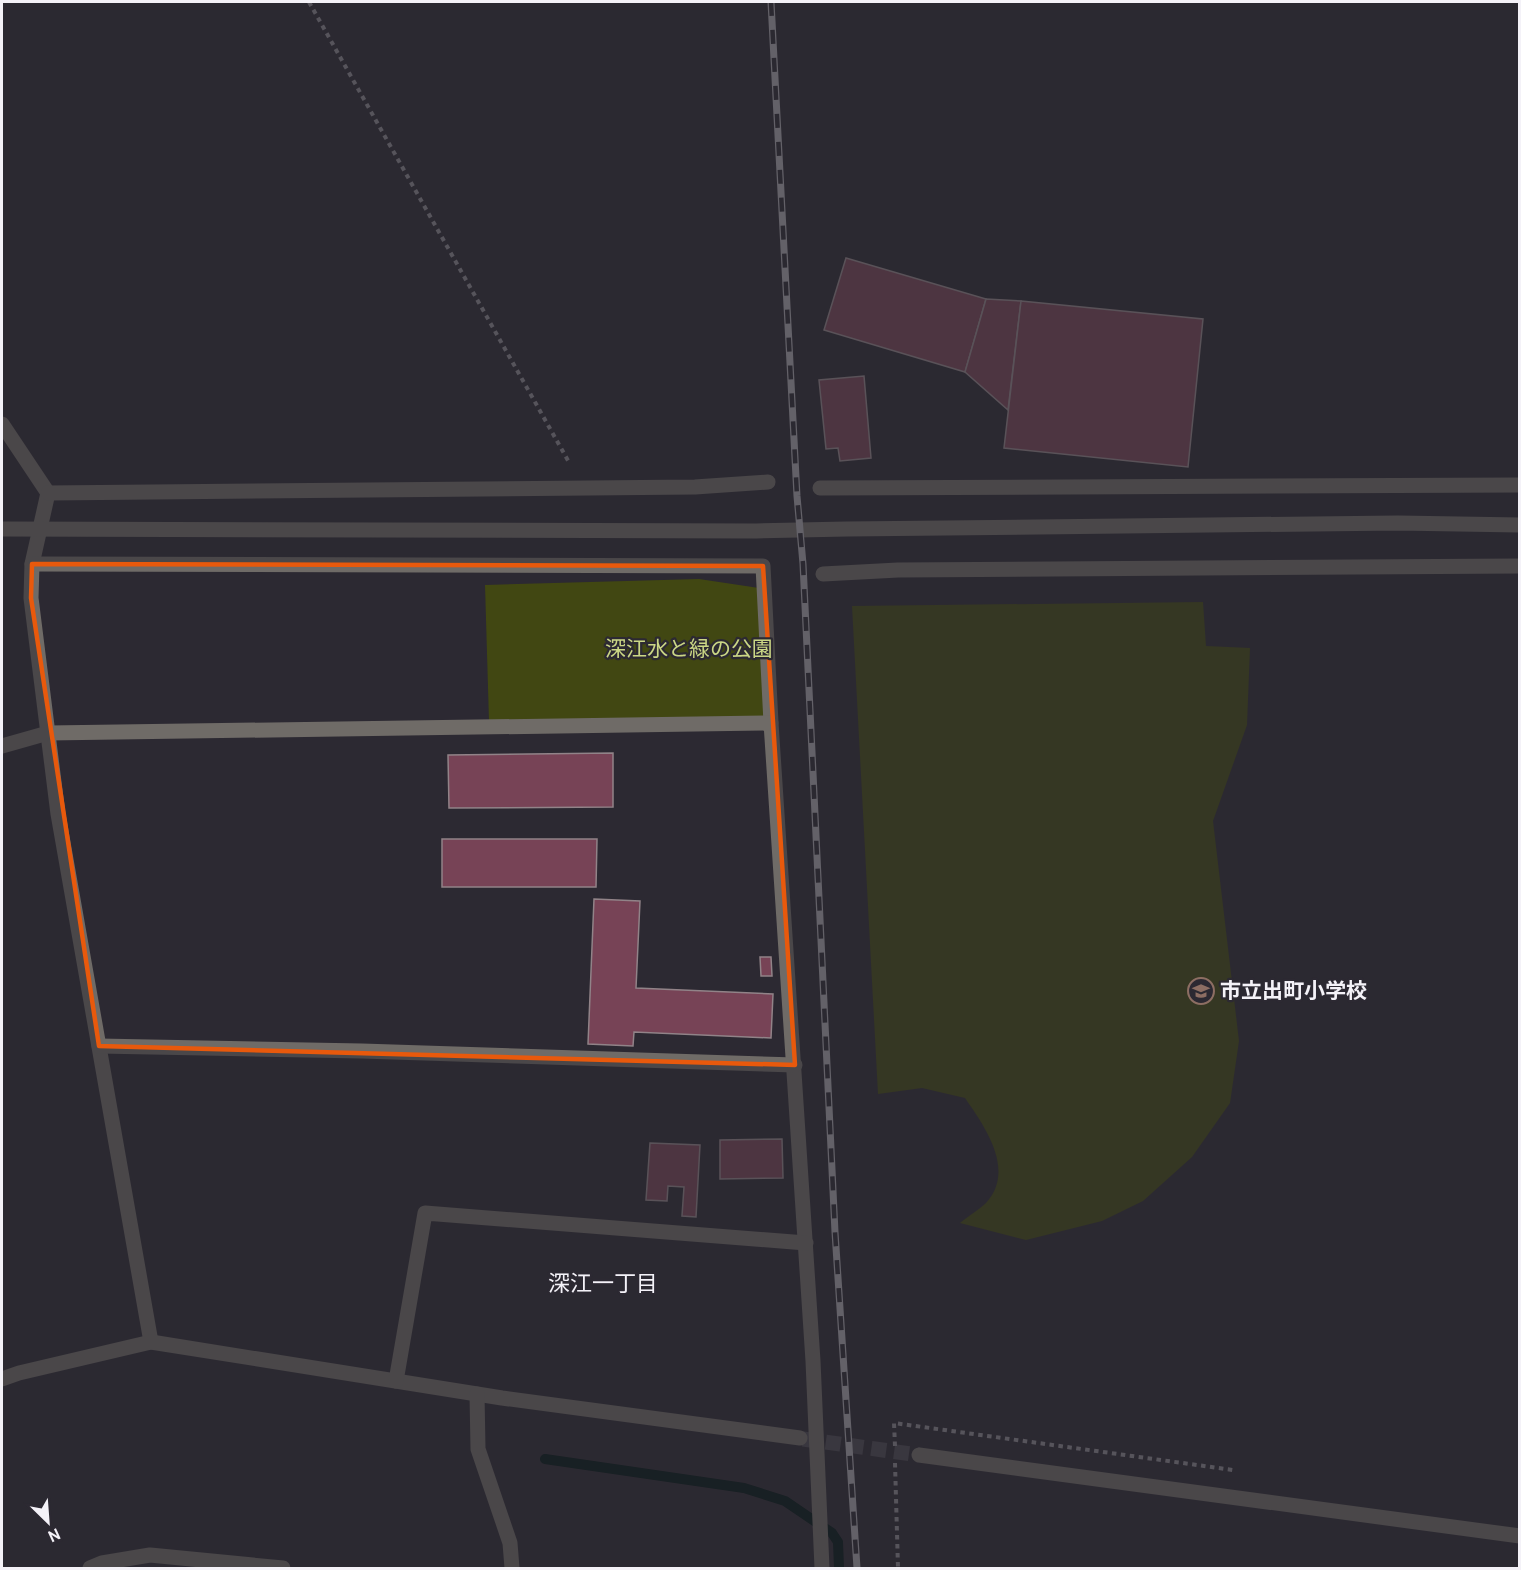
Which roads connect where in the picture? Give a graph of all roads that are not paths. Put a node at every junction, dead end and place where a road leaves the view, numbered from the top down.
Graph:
1 (2, 424) edge
2 (768, 482) dead end
3 (1520, 485) edge
4 (820, 488) dead end
5 (48, 493) junction
6 (1520, 525) edge
7 (41, 528) junction
8 (2, 529) edge
9 (32, 564) junction
10 (1520, 566) edge
11 (823, 574) dead end
12 (771, 723) junction
13 (48, 733) junction
14 (2, 746) edge
15 (99, 1046) junction
16 (795, 1065) junction
17 (806, 1243) junction
18 (151, 1341) junction
19 (2, 1379) edge
20 (396, 1381) junction
21 (477, 1394) junction
22 (800, 1438) tunnel mouth
23 (919, 1455) tunnel mouth
24 (1520, 1536) edge
25 (153, 1562) edge
26 (90, 1569) edge
27 (283, 1569) edge
28 (512, 1569) edge
29 (822, 1569) edge

1 - 5 street
2 - 5 street
3 - 4 street
5 - 7 street
6 - 7 street
7 - 8 street
7 - 9 street
9 - 12 street
9 - 13 street
10 - 11 street
12 - 13 street
12 - 16 street
13 - 14 street
13 - 15 street
15 - 16 street
15 - 18 street
16 - 17 street
17 - 20 street
17 - 29 street
18 - 19 street
18 - 20 street
20 - 21 street
21 - 22 street
21 - 28 street
23 - 24 street
25 - 26 street
25 - 27 street

